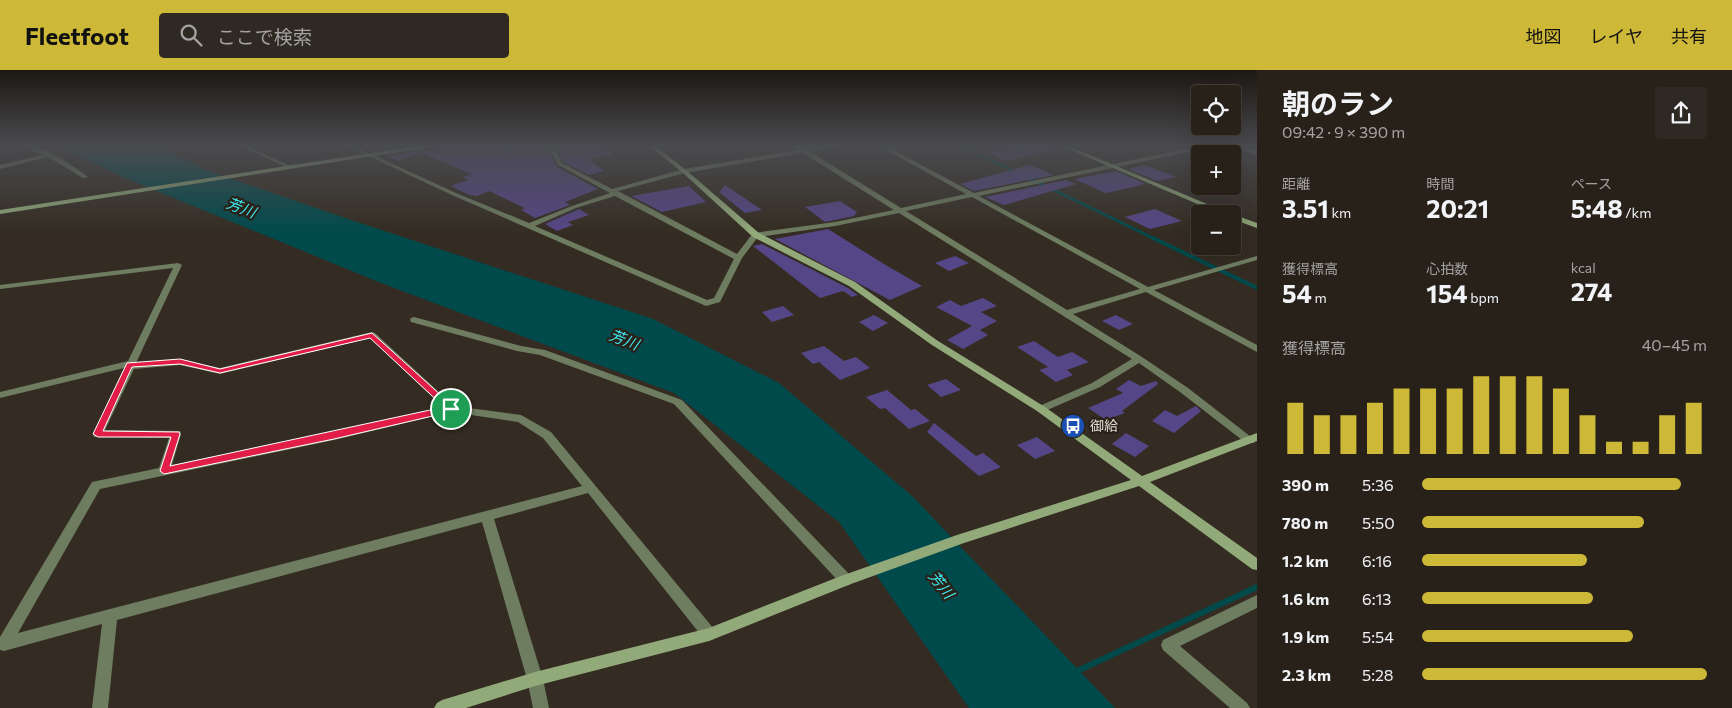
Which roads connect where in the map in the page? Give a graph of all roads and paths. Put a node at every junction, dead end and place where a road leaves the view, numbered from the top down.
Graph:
1 (81, 175) edge
2 (239, 175) edge
3 (414, 175) edge
4 (581, 175) edge
5 (671, 175) edge
6 (688, 175) edge
7 (844, 175) edge
8 (935, 175) edge
9 (1067, 175) edge
10 (1136, 175) edge
11 (85, 177) dead end
12 (614, 192) junction
13 (973, 195) junction
14 (1207, 205) edge
15 (901, 210) junction
16 (0, 212) edge
17 (1241, 220) edge
18 (529, 226) junction
19 (1257, 226) edge
20 (756, 235) junction
21 (738, 258) junction
22 (1257, 258) edge
23 (0, 287) edge
24 (1148, 290) junction
25 (1066, 312) junction
26 (414, 320) dead end
27 (1257, 349) edge
28 (1139, 359) junction
29 (129, 364) junction
30 (0, 395) edge
31 (451, 409) junction
32 (1041, 409) junction
33 (1253, 438) edge
34 (164, 471) junction
35 (1140, 481) junction
36 (591, 488) junction
37 (487, 517) junction
38 (1257, 565) edge
39 (846, 580) junction
40 (1257, 601) edge
41 (110, 616) junction
42 (709, 634) junction
43 (2, 644) edge
44 (535, 679) junction
45 (100, 708) edge
46 (442, 708) edge
47 (541, 708) edge
48 (1242, 708) edge

1 - 11 street
2 - 16 street
3 - 18 street
4 - 12 street
5 - 12 street
6 - 20 street
7 - 15 street
8 - 13 street
9 - 13 street
10 - 14 street
12 - 18 street
12 - 21 street
13 - 15 street
13 - 24 street
15 - 20 street
15 - 25 street
17 - 19 street
18 - 21 street
20 - 21 street
20 - 32 street
22 - 24 street
23 - 29 street
24 - 25 street
24 - 27 street
25 - 28 street
26 - 39 street
28 - 32 street
28 - 33 street
29 - 30 street
29 - 31 street
29 - 34 street
31 - 34 street
31 - 36 street
32 - 35 street
33 - 35 street
34 - 43 street
35 - 38 street
35 - 39 street
36 - 37 street
36 - 42 street
37 - 41 street
37 - 44 street
39 - 42 street
40 - 48 street
41 - 43 street
41 - 45 street
42 - 44 street
44 - 46 street
44 - 47 street

